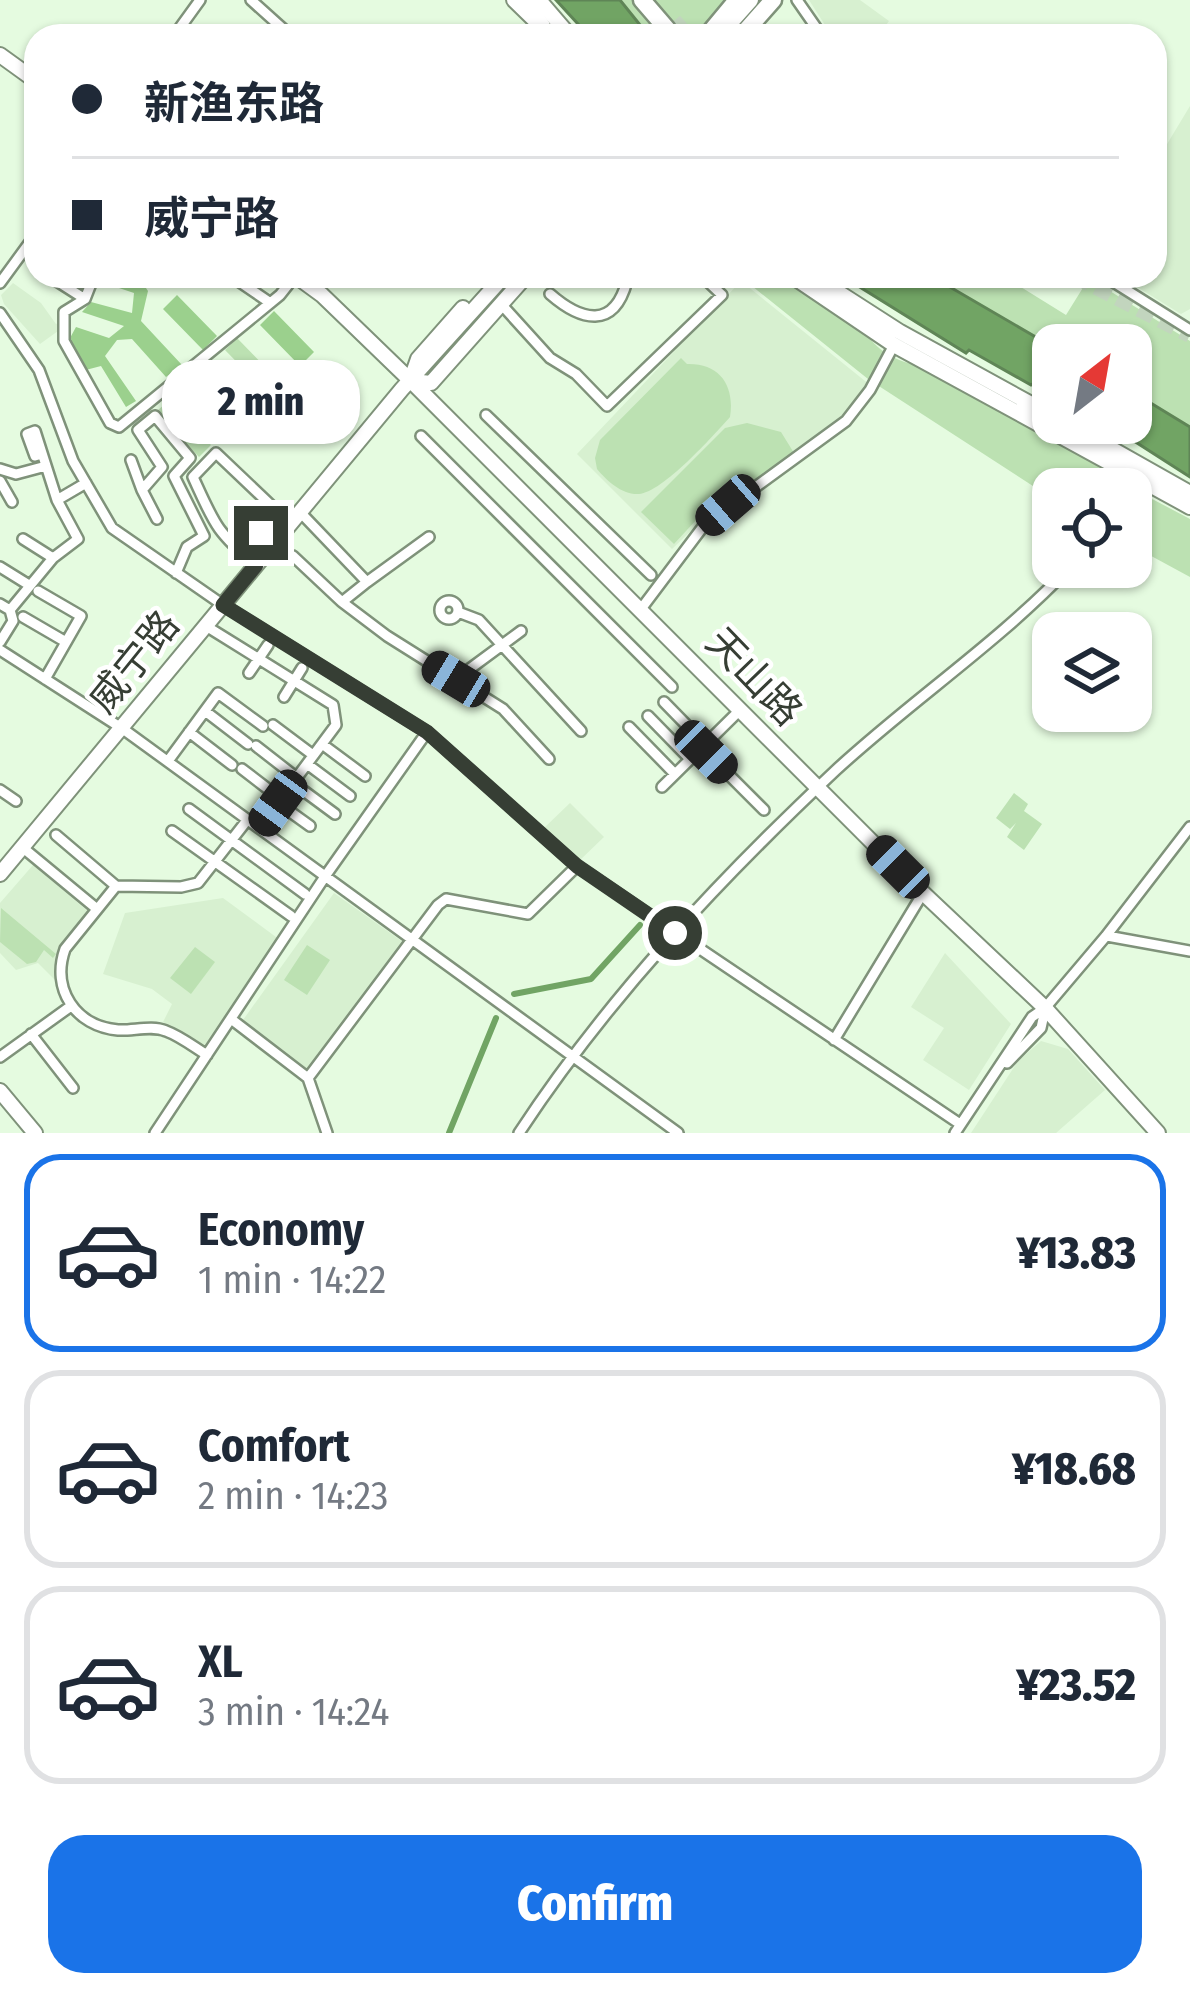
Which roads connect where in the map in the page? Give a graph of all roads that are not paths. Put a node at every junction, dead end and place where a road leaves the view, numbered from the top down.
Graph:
1 (250, 0) edge
2 (519, 0) edge
3 (538, 0) edge
4 (642, 0) edge
5 (737, 0) edge
6 (755, 0) edge
7 (773, 0) edge
8 (277, 24) edge
9 (541, 24) edge
10 (560, 24) edge
11 (670, 24) tunnel mouth
12 (716, 24) edge
13 (734, 24) edge
14 (752, 24) edge
15 (24, 250) edge
16 (0, 283) edge
17 (68, 288) edge
18 (89, 288) edge
19 (249, 288) edge
20 (284, 288) edge
21 (312, 288) edge
22 (481, 288) edge
23 (499, 288) edge
24 (504, 288) edge
25 (509, 288) edge
26 (622, 288) edge
27 (715, 288) edge
28 (812, 288) edge
29 (829, 288) edge
30 (1123, 288) edge
31 (550, 294) dead end
32 (85, 299) junction
33 (494, 299) junction
34 (269, 302) junction
35 (0, 313) edge
36 (1190, 329) edge
37 (897, 339) junction
38 (411, 381) junction
39 (1032, 406) edge
40 (486, 415) dead end
41 (421, 436) dead end
42 (1097, 444) edge
43 (130, 460) dead end
44 (1124, 462) junction
45 (162, 467) junction
46 (1121, 468) edge
47 (0, 469) edge
48 (174, 476) junction
49 (0, 482) edge
50 (86, 483) junction
51 (142, 490) junction
52 (1190, 493) edge
53 (58, 500) junction
54 (12, 502) dead end
55 (1190, 507) edge
56 (300, 512) junction
57 (157, 519) dead end
58 (429, 537) dead end
59 (23, 538) dead end
60 (243, 554) junction
61 (293, 556) dead end
62 (53, 558) junction
63 (256, 565) junction
64 (0, 567) edge
65 (176, 573) junction
66 (651, 575) dead end
67 (367, 582) junction
68 (34, 588) junction
69 (1050, 588) edge
70 (342, 602) junction
71 (223, 605) junction
72 (5, 607) edge
73 (641, 609) junction
74 (458, 612) dead end
75 (23, 617) dead end
76 (206, 626) junction
77 (521, 631) dead end
78 (66, 642) junction
79 (268, 645) dead end
80 (0, 646) edge
81 (501, 646) junction
82 (259, 659) junction
83 (302, 668) dead end
84 (249, 673) dead end
85 (45, 679) junction
86 (456, 679) junction
87 (294, 681) junction
88 (672, 687) dead end
89 (284, 697) dead end
90 (664, 702) dead end
91 (740, 710) junction
92 (205, 712) junction
93 (648, 716) dead end
94 (629, 727) dead end
95 (123, 729) junction
96 (581, 730) dead end
97 (189, 732) junction
98 (427, 732) junction
99 (322, 744) junction
100 (705, 744) junction
101 (548, 759) dead end
102 (690, 759) junction
103 (310, 760) junction
104 (168, 761) junction
105 (675, 774) junction
106 (364, 776) dead end
107 (295, 780) junction
108 (662, 787) dead end
109 (819, 789) junction
110 (0, 790) edge
111 (350, 796) dead end
112 (16, 801) dead end
113 (280, 801) junction
114 (190, 809) dead end
115 (764, 810) dead end
116 (335, 814) dead end
117 (248, 818) junction
118 (310, 826) dead end
119 (1190, 826) edge
120 (260, 827) junction
121 (172, 831) dead end
122 (56, 836) dead end
123 (232, 840) junction
124 (22, 847) junction
125 (218, 861) junction
126 (577, 866) junction
127 (0, 874) edge
128 (326, 875) junction
129 (116, 886) junction
130 (923, 893) junction
131 (305, 894) dead end
132 (97, 910) junction
133 (291, 916) dead end
134 (675, 933) junction
135 (1106, 936) junction
136 (412, 937) junction
137 (1190, 951) edge
138 (71, 1006) junction
139 (1046, 1008) junction
140 (231, 1019) junction
141 (31, 1034) junction
142 (834, 1040) junction
143 (572, 1053) junction
144 (207, 1055) junction
145 (0, 1058) edge
146 (308, 1078) junction
147 (73, 1088) dead end
148 (0, 1091) edge
149 (957, 1129) edge
150 (35, 1133) edge
151 (155, 1133) edge
152 (327, 1133) edge
153 (518, 1133) edge
154 (677, 1133) edge
155 (1157, 1133) edge

1 - 8 street
2 - 9 highway
3 - 10 main road
4 - 11 highway
5 - 12 highway
6 - 13 main road
7 - 14 highway
15 - 16 street
17 - 32 street
18 - 32 street
19 - 34 street
20 - 34 street
21 - 38 main road, 天山路
22 - 38 main road, 威宁路
23 - 33 main road
24 - 33 main road
25 - 33 main road, 威宁路
26 - 31 street
27 - 33 street
28 - 37 main road
29 - 37 main road
30 - 36 street
32 - 34 street
33 - 38 main road, 威宁路
35 - 50 street
37 - 39 main road
37 - 44 main road
37 - 73 street
38 - 56 main road, 威宁路
38 - 73 main road, 天山路
40 - 66 street
41 - 88 street
42 - 44 main road
43 - 51 street
44 - 46 street
44 - 52 main road
44 - 55 main road
45 - 48 street
45 - 48 street
45 - 51 street
47 - 53 street
48 - 65 street
49 - 54 street
50 - 53 street
50 - 65 street
51 - 57 street
53 - 62 street
56 - 63 main road, 威宁路
56 - 67 street
58 - 67 street
59 - 62 street
60 - 60 street
60 - 63 street
61 - 70 street
62 - 68 street
63 - 71 main road, 威宁路
64 - 68 street
65 - 71 street
67 - 70 street
68 - 72 street
68 - 78 street
69 - 109 street
70 - 86 street
71 - 76 main road, 威宁路
71 - 98 street
72 - 80 street
73 - 91 main road, 天山路
74 - 81 street
75 - 78 street
76 - 82 street
76 - 95 main road, 威宁路
77 - 81 street
78 - 85 street
79 - 82 street
80 - 85 street
81 - 86 street
81 - 96 street
82 - 84 street
82 - 87 street
83 - 87 street
85 - 95 street
86 - 101 street
87 - 89 street
87 - 99 street
90 - 100 street
91 - 100 street
91 - 109 main road, 天山路
92 - 97 street
92 - 103 street
92 - 107 street
93 - 102 street
94 - 105 street
95 - 104 street
95 - 124 main road, 威宁路
97 - 104 street
97 - 113 street
98 - 126 street
98 - 128 street
99 - 103 street
99 - 106 street
100 - 102 street
100 - 115 street
102 - 105 street
103 - 107 street
103 - 111 street
104 - 117 street
105 - 108 street
107 - 113 street
107 - 116 street
109 - 130 main road, 天山路
109 - 134 street
110 - 112 street
113 - 118 street
113 - 120 street
114 - 123 street
117 - 120 street
117 - 123 street
119 - 135 street
120 - 128 street
121 - 125 street
122 - 129 street
123 - 125 street
123 - 131 street
124 - 127 main road, 威宁路
124 - 132 street
125 - 129 street
125 - 133 street
126 - 134 street
126 - 136 street
128 - 136 street
128 - 140 street
129 - 132 street
130 - 139 main road, 天山路
130 - 142 street
132 - 138 street
134 - 142 street
134 - 143 street
135 - 137 street
135 - 139 street
136 - 143 street
136 - 146 street
138 - 141 street
138 - 144 street
139 - 149 street
139 - 155 main road, 天山路
140 - 144 street
140 - 146 street
141 - 145 street
141 - 147 street
142 - 149 street
143 - 153 street
143 - 154 street
144 - 151 street
146 - 152 street
148 - 150 main road

